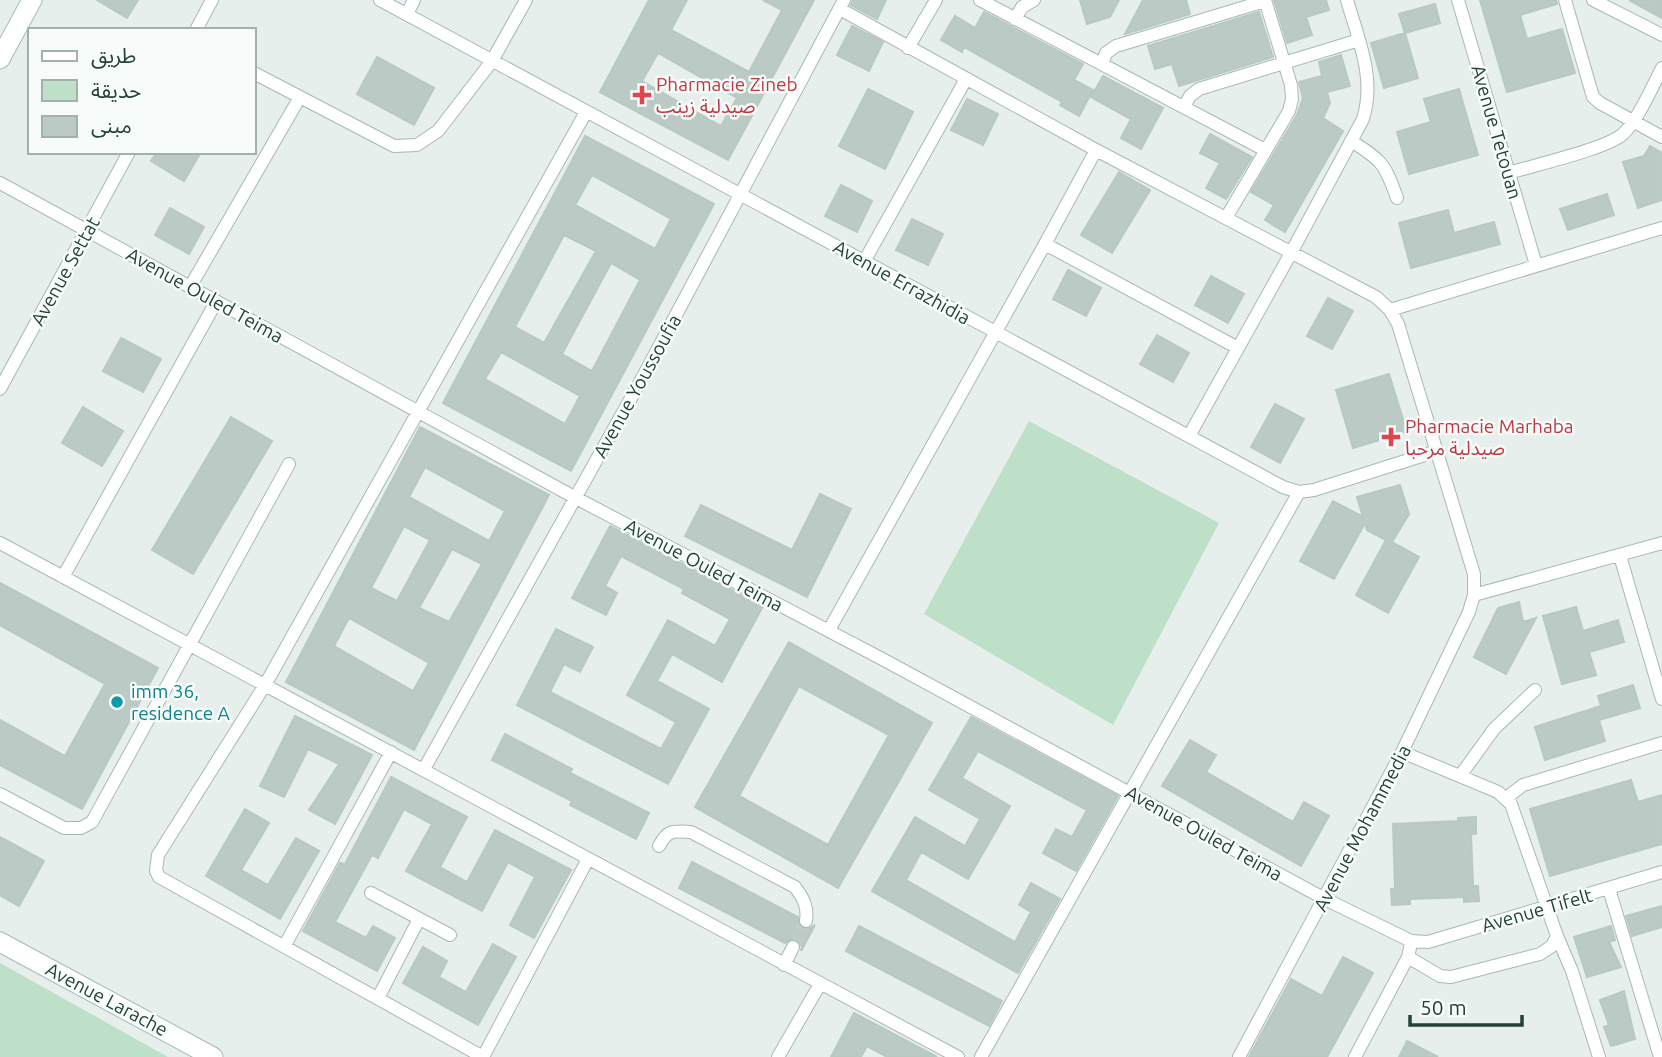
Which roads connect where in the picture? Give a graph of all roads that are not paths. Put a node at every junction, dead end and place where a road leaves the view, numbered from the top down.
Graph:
1 (32, 0) edge
2 (212, 0) edge
3 (380, 0) edge
4 (414, 0) edge
5 (526, 0) edge
6 (936, 0) edge
7 (980, 0) edge
8 (1034, 0) edge
9 (1347, 0) edge
10 (1458, 0) edge
11 (1565, 0) edge
12 (1593, 0) edge
13 (1265, 1) edge
14 (842, 5) edge
15 (407, 14) junction
16 (1015, 19) junction
17 (197, 28) edge
18 (1662, 35) edge
19 (1359, 40) junction
20 (908, 48) junction
21 (0, 59) edge
22 (492, 61) junction
23 (1284, 63) junction
24 (1102, 64) junction
25 (1662, 68) edge
26 (256, 74) edge
27 (966, 79) junction
28 (300, 97) junction
29 (1184, 107) junction
30 (586, 112) junction
31 (1632, 122) junction
32 (1662, 138) edge
33 (1351, 141) junction
34 (1096, 150) junction
35 (1265, 150) junction
36 (129, 154) edge
37 (1509, 173) junction
38 (0, 183) edge
39 (742, 194) junction
40 (1397, 198) dead end
41 (1226, 218) junction
42 (1662, 228) edge
43 (87, 231) junction
44 (1045, 244) junction
45 (1292, 253) junction
46 (865, 261) junction
47 (1536, 265) junction
48 (190, 287) junction
49 (216, 302) junction
50 (1390, 310) junction
51 (995, 333) junction
52 (1238, 348) junction
53 (0, 389) edge
54 (420, 412) junction
55 (1189, 436) junction
56 (1437, 451) junction
57 (289, 464) dead end
58 (1299, 492) junction
59 (576, 498) junction
60 (0, 543) edge
61 (1662, 543) edge
62 (1620, 556) junction
63 (62, 577) junction
64 (1474, 595) junction
65 (829, 630) junction
66 (189, 645) junction
67 (265, 685) junction
68 (1535, 690) dead end
69 (1662, 699) edge
70 (1662, 743) edge
71 (391, 752) junction
72 (1402, 752) junction
73 (424, 769) junction
74 (1460, 776) junction
75 (1130, 793) junction
76 (0, 794) edge
77 (1506, 798) junction
78 (659, 846) dead end
79 (588, 859) junction
80 (1662, 872) edge
81 (1609, 889) junction
82 (371, 893) dead end
83 (1325, 899) junction
84 (1548, 906) junction
85 (419, 919) junction
86 (806, 921) tunnel mouth
87 (450, 936) dead end
88 (1557, 936) junction
89 (1411, 941) junction
90 (0, 942) edge
91 (285, 946) junction
92 (793, 947) tunnel mouth
93 (1408, 957) junction
94 (783, 964) junction
95 (820, 984) junction
96 (378, 998) junction
97 (213, 1057) edge
98 (483, 1057) edge
99 (778, 1057) edge
100 (958, 1057) edge
101 (981, 1057) edge
102 (1239, 1057) edge
103 (1355, 1057) edge
104 (1599, 1057) edge
105 (1660, 1057) edge

1 - 21 main road
2 - 17 street
3 - 15 street, Avenue Errazhidia
4 - 15 street
5 - 22 street
6 - 20 street
7 - 16 street
8 - 16 street
9 - 19 street
10 - 37 street, Avenue Tetouan
11 - 31 street
12 - 18 street
13 - 23 street
13 - 24 street
14 - 20 street
14 - 39 street, Avenue Youssoufia
15 - 22 street, Avenue Errazhidia
16 - 24 street
19 - 23 street
19 - 33 street
20 - 27 street
22 - 28 street
22 - 30 street, Avenue Errazhidia
23 - 29 street
23 - 35 street
24 - 29 street
25 - 31 street
26 - 28 street
27 - 34 street
27 - 46 street
28 - 48 street
29 - 35 street
30 - 39 street, Avenue Errazhidia
30 - 54 street
31 - 32 street
31 - 37 street
33 - 40 street
33 - 45 street
34 - 41 street
34 - 44 street
35 - 41 street
36 - 43 street, Avenue Settat
37 - 47 street, Avenue Tetouan
38 - 43 street, Avenue Ouled Teima
39 - 46 street, Avenue Errazhidia
39 - 59 street, Avenue Youssoufia
41 - 45 street
42 - 47 street
43 - 48 street, Avenue Ouled Teima
43 - 53 street, Avenue Settat
44 - 51 street
44 - 52 street
45 - 50 street
45 - 52 street
46 - 51 street, Avenue Errazhidia
47 - 50 street
48 - 49 street, Avenue Ouled Teima
49 - 54 street, Avenue Ouled Teima
49 - 63 street
50 - 56 street
51 - 55 street, Avenue Errazhidia
51 - 65 street
52 - 55 street
54 - 59 street, Avenue Ouled Teima
54 - 67 street
55 - 58 street, Avenue Errazhidia
56 - 58 street
56 - 64 street
57 - 66 street
58 - 75 street
59 - 65 street, Avenue Ouled Teima
59 - 73 street, Avenue Youssoufia
60 - 63 street
61 - 62 street
62 - 64 street
62 - 69 street
63 - 66 street
64 - 72 street, Avenue Mohammedia
65 - 75 street, Avenue Ouled Teima
66 - 67 street
66 - 76 street
67 - 71 street
67 - 91 street
68 - 74 street
70 - 77 street
71 - 73 street
71 - 91 street
72 - 74 street
72 - 83 street, Avenue Mohammedia
73 - 79 street
74 - 77 street
75 - 83 street, Avenue Ouled Teima
75 - 101 street
77 - 84 street
78 - 86 street
79 - 94 street
79 - 98 street
80 - 81 street, Avenue Tifelt
81 - 84 street, Avenue Tifelt
81 - 105 street
82 - 85 street
83 - 89 street, Avenue Ouled Teima
83 - 102 street, Avenue Mohammedia
84 - 88 street
84 - 89 street, Avenue Tifelt
85 - 87 street
85 - 96 street
88 - 93 street
88 - 104 street
89 - 93 street
90 - 97 main road, Avenue Larache
91 - 96 street
92 - 94 street
93 - 103 street
94 - 95 street
95 - 99 street
95 - 100 street
96 - 98 street

